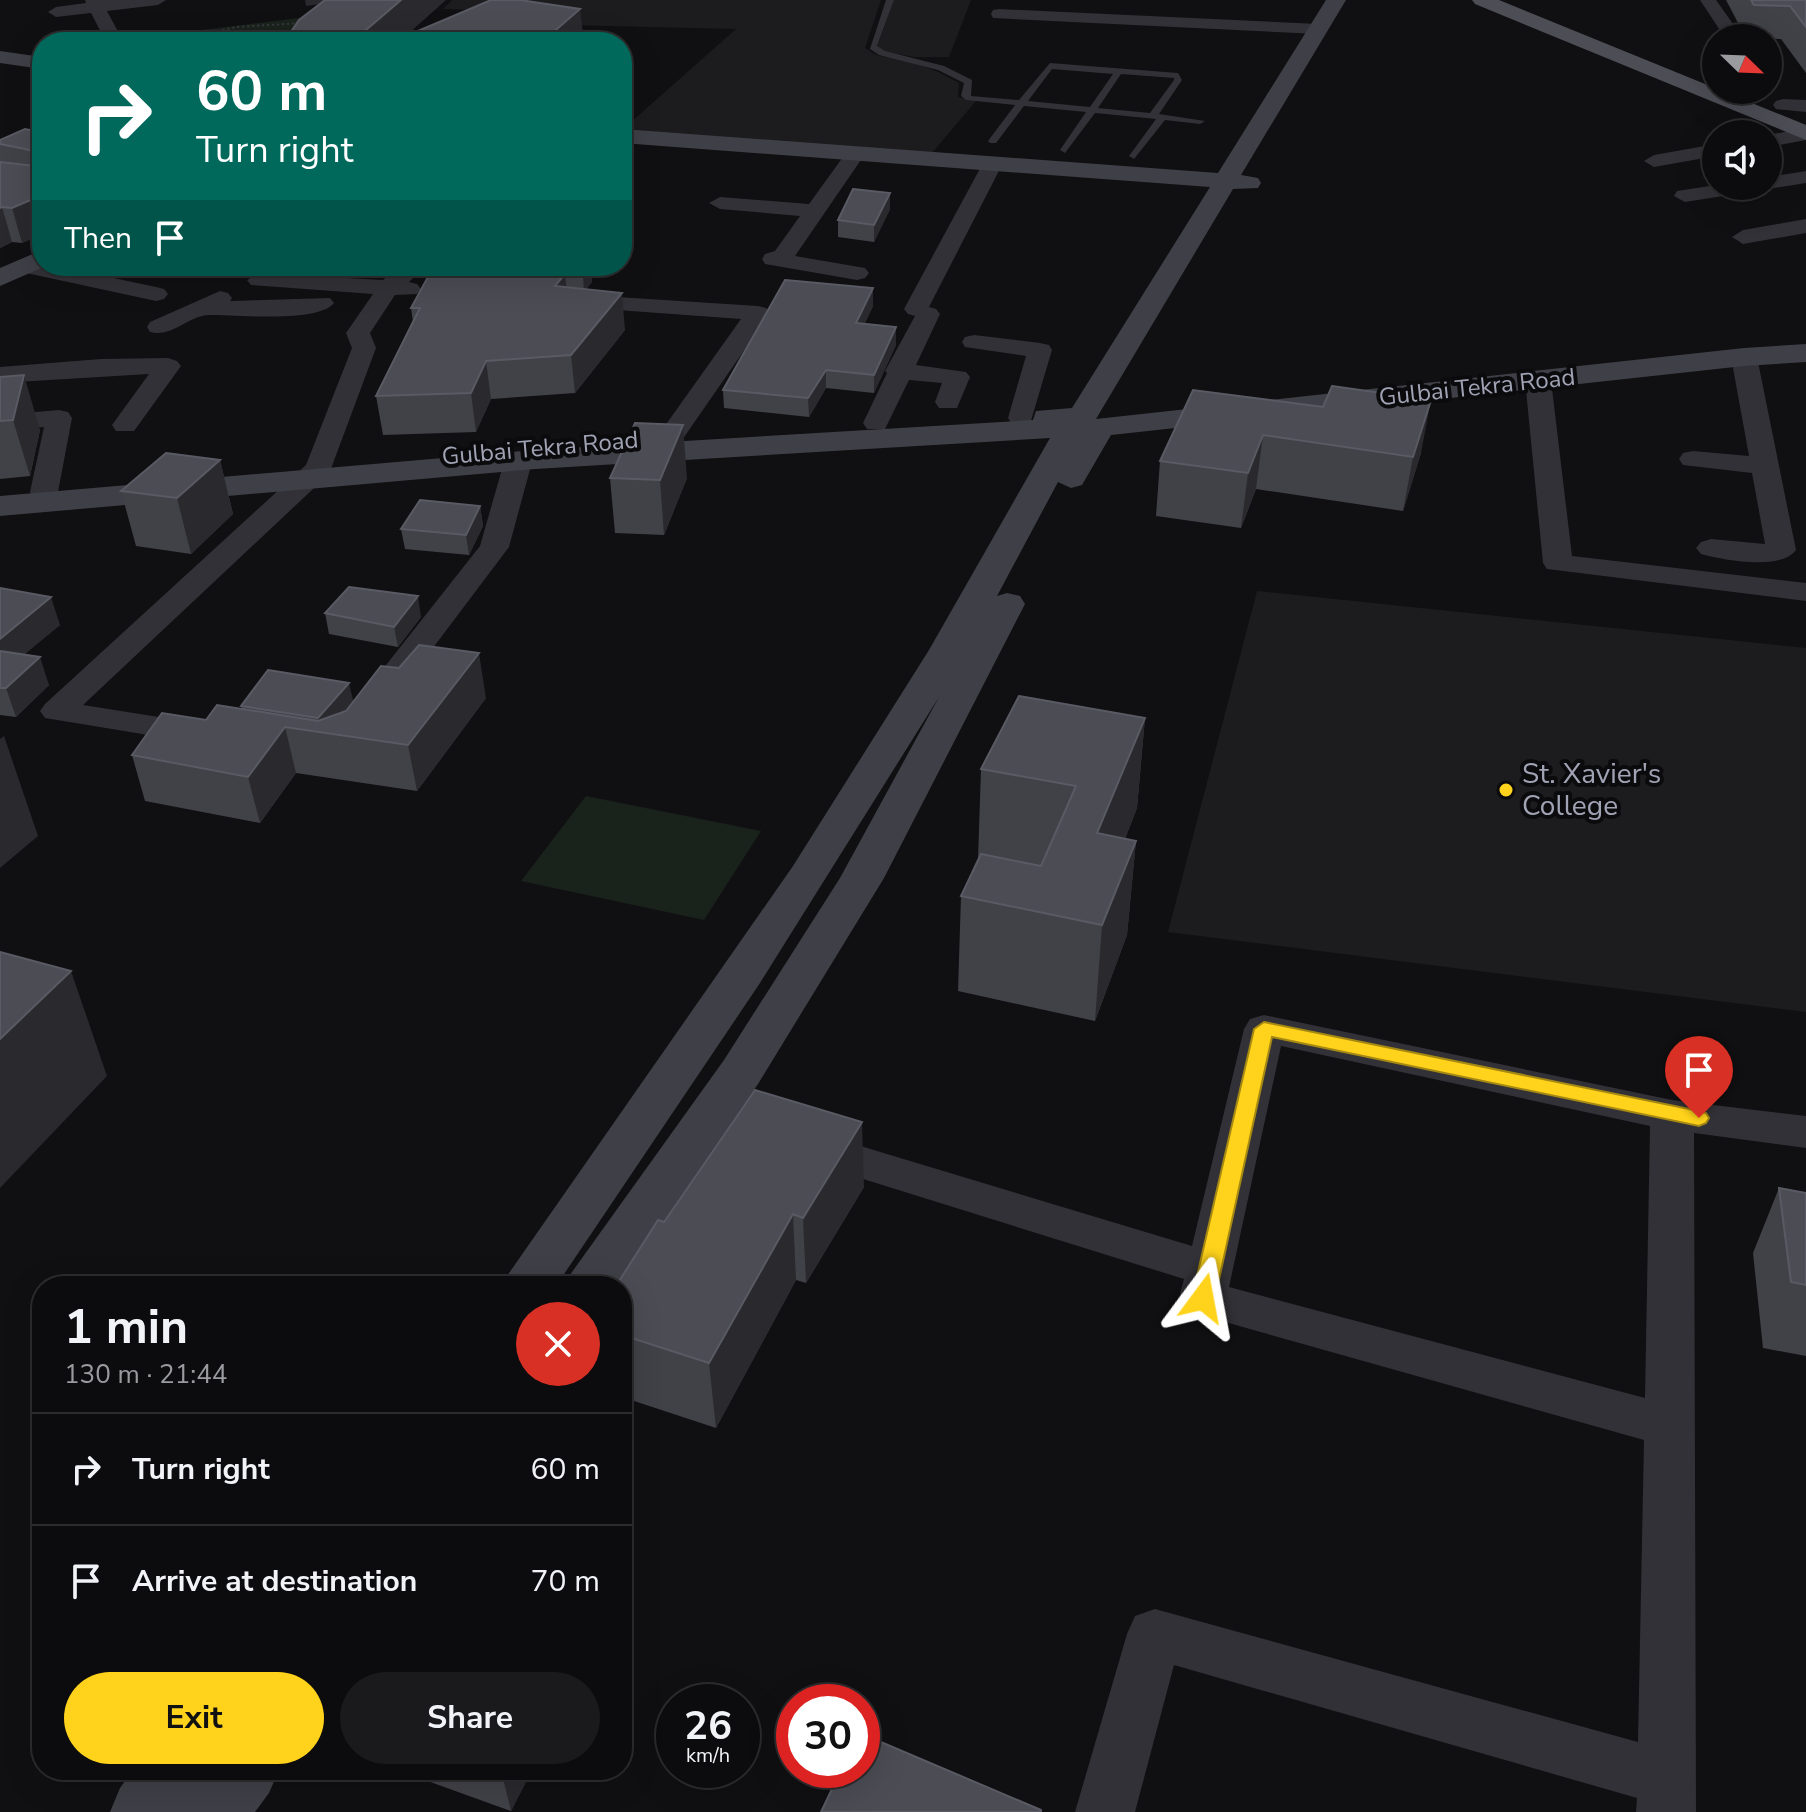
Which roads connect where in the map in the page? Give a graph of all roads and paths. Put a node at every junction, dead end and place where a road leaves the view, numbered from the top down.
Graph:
1 (158, 0) edge
2 (890, 0) edge
3 (1045, 0) edge
4 (1099, 0) edge
5 (1336, 0) edge
6 (1358, 0) edge
7 (1482, 0) edge
8 (1521, 0) edge
9 (1708, 0) edge
10 (95, 3) edge
11 (56, 12) dead end
12 (999, 14) dead end
13 (1724, 24) edge
14 (305, 26) edge
15 (1318, 29) junction
16 (110, 32) edge
17 (215, 32) edge
18 (0, 57) edge
19 (32, 62) edge
20 (1120, 70) junction
21 (1702, 72) edge
22 (1784, 101) edge
23 (1019, 103) junction
24 (1093, 110) junction
25 (1806, 115) edge
26 (1158, 116) junction
27 (1200, 121) dead end
28 (1806, 134) edge
29 (632, 137) edge
30 (1782, 138) edge
31 (1065, 150) dead end
32 (993, 152) junction
33 (1702, 152) edge
34 (855, 154) junction
35 (1134, 156) dead end
36 (1654, 161) dead end
37 (1806, 177) edge
38 (1782, 181) edge
39 (1237, 182) junction
40 (1702, 193) edge
41 (1685, 196) dead end
42 (720, 203) dead end
43 (814, 211) junction
44 (1806, 226) edge
45 (1743, 237) dead end
46 (32, 262) edge
47 (857, 273) dead end
48 (87, 276) edge
49 (267, 276) edge
50 (402, 276) edge
51 (0, 278) edge
52 (259, 280) junction
53 (329, 286) junction
54 (389, 287) junction
55 (436, 291) edge
56 (156, 294) dead end
57 (546, 299) edge
58 (199, 308) junction
59 (984, 317) dead end
60 (159, 327) dead end
61 (1806, 343) edge
62 (188, 344) dead end
63 (913, 346) junction
64 (960, 348) junction
65 (1806, 353) edge
66 (1744, 357) junction
67 (168, 366) junction
68 (898, 371) junction
69 (0, 375) edge
70 (957, 377) junction
71 (1538, 380) junction
72 (948, 402) dead end
73 (1021, 418) junction
74 (1090, 422) junction
75 (0, 423) edge
76 (876, 423) junction
77 (125, 425) dead end
78 (670, 437) junction
79 (1693, 459) dead end
80 (518, 462) junction
81 (1764, 466) junction
82 (312, 474) junction
83 (44, 492) junction
84 (0, 496) edge
85 (0, 506) edge
86 (1711, 548) dead end
87 (1806, 592) edge
88 (369, 710) edge
89 (237, 740) edge
90 (1672, 1115) junction
91 (711, 1116) junction
92 (1806, 1132) edge
93 (1210, 1269) junction
94 (534, 1276) edge
95 (596, 1276) edge
96 (1670, 1426) junction
97 (167, 1780) edge
98 (238, 1780) edge
99 (1666, 1795) edge
100 (144, 1812) edge
101 (214, 1812) edge
102 (1105, 1812) edge

1 - 10 street
2 - 23 lane
3 - 4 street
5 - 15 main road
6 - 39 main road
7 - 28 main road
8 - 21 main road
9 - 13 street
10 - 11 street
10 - 16 street
12 - 15 street
14 - 17 path
15 - 39 main road
18 - 19 main road
20 - 23 lane
20 - 24 lane
20 - 26 lane
22 - 25 main road
23 - 24 lane
23 - 32 lane
24 - 26 lane
24 - 31 lane
26 - 27 lane
26 - 35 lane
28 - 30 street
29 - 34 main road
32 - 34 main road
32 - 39 main road
32 - 63 street
33 - 36 street
34 - 43 street
37 - 38 street
39 - 74 main road
40 - 41 street
42 - 43 street
43 - 47 street
44 - 45 street
46 - 51 main road
48 - 56 street
49 - 52 street
50 - 54 street
52 - 53 street
52 - 58 street
53 - 54 street
53 - 58 street
54 - 55 street
54 - 82 street
57 - 78 street
58 - 60 street
59 - 64 street
61 - 74 main road, Gulbai Tekra Road
62 - 67 street
63 - 64 street
63 - 68 street
64 - 70 street
64 - 73 street
65 - 66 main road, Gulbai Tekra Road
66 - 71 main road, Gulbai Tekra Road
66 - 81 street
67 - 69 street
67 - 77 street
68 - 70 street
68 - 76 street
70 - 72 street
71 - 74 main road, Gulbai Tekra Road
71 - 87 street
73 - 74 main road, Gulbai Tekra Road
73 - 76 main road, Gulbai Tekra Road
74 - 80 main road, Gulbai Tekra Road
74 - 91 main road
74 - 94 main road
75 - 83 street
76 - 78 main road, Gulbai Tekra Road
78 - 82 main road, Gulbai Tekra Road
79 - 81 street
80 - 82 main road, Gulbai Tekra Road
80 - 88 street
81 - 86 street
82 - 83 main road, Gulbai Tekra Road
82 - 85 main road, Gulbai Tekra Road
82 - 89 street
83 - 84 main road, Gulbai Tekra Road
90 - 92 street
90 - 93 street
90 - 96 street
91 - 93 street
91 - 95 main road
93 - 96 street
96 - 99 street
97 - 100 main road
98 - 101 main road
99 - 102 street

